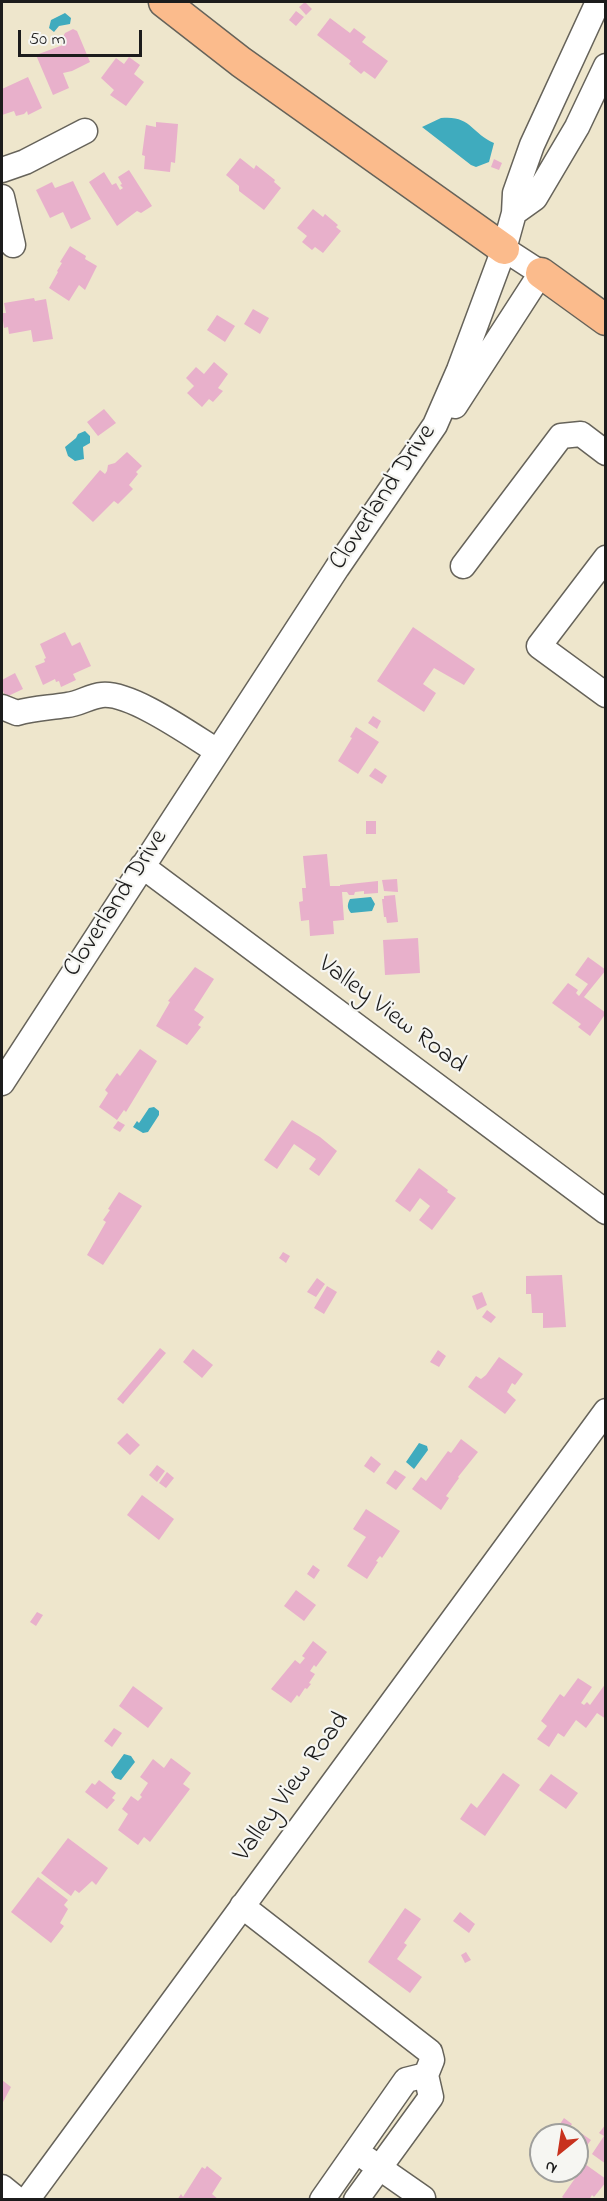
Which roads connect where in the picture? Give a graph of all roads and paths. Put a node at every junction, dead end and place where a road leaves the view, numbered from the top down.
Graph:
1 (164, 2) edge
2 (599, 10) edge
3 (606, 66) edge
4 (85, 131) dead end
5 (2, 170) edge
6 (2, 197) edge
7 (514, 213) junction
8 (13, 244) dead end
9 (504, 249) junction
10 (541, 273) junction
11 (606, 320) edge
12 (422, 445) junction
13 (606, 453) edge
14 (462, 566) dead end
15 (603, 568) edge
16 (606, 695) edge
17 (2, 707) edge
18 (217, 751) junction
19 (142, 866) junction
20 (2, 1083) edge
21 (606, 1212) edge
22 (606, 1411) edge
23 (242, 1906) junction
24 (426, 2075) junction
25 (355, 2151) junction
26 (380, 2168) junction
27 (2, 2187) edge
28 (423, 2198) edge
29 (18, 2199) edge
30 (27, 2199) edge
31 (322, 2199) edge
32 (356, 2199) edge

1 - 9 main road
2 - 7 street, Cloverland Drive
3 - 7 street
4 - 5 street
6 - 8 street
7 - 9 street, Cloverland Drive
9 - 10 street
9 - 12 street, Cloverland Drive
10 - 11 main road
10 - 12 street
12 - 18 street, Cloverland Drive
13 - 14 street
15 - 16 street
17 - 18 street
18 - 19 street, Cloverland Drive
19 - 20 street, Cloverland Drive
19 - 21 street, Valley View Road
22 - 23 street, Valley View Road
23 - 24 street
23 - 30 street, Valley View Road
24 - 25 street
24 - 26 street
25 - 26 street
25 - 31 street
26 - 28 street
26 - 32 street
27 - 29 street

